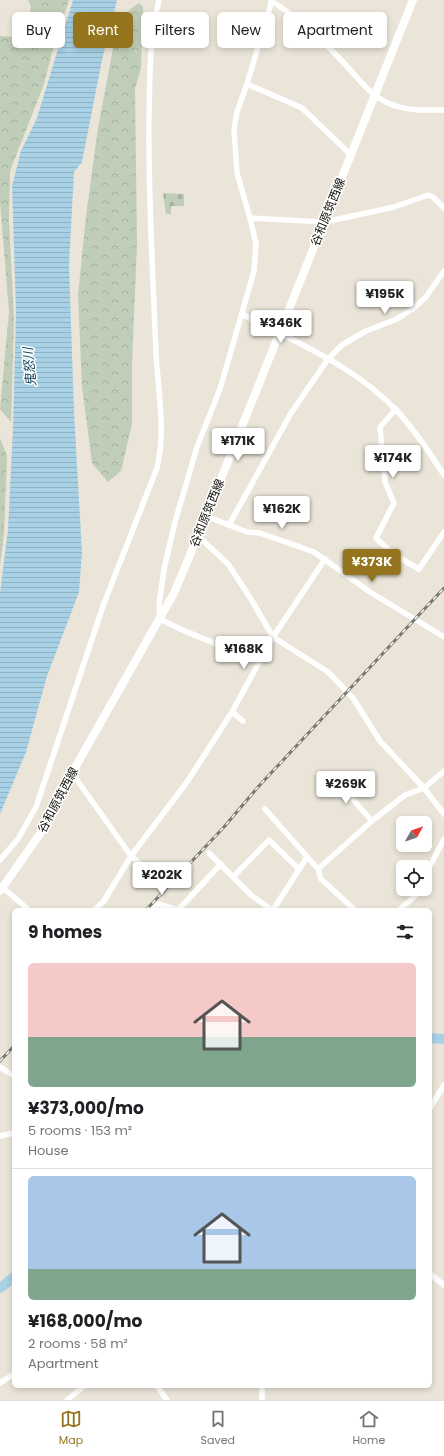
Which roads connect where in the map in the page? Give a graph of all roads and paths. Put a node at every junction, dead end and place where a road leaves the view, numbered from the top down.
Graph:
1 (159, 0) edge
2 (413, 0) edge
3 (271, 1) edge
4 (247, 84) junction
5 (374, 96) junction
6 (444, 110) edge
7 (351, 155) junction
8 (444, 208) edge
9 (250, 218) junction
10 (325, 222) junction
11 (444, 271) edge
12 (242, 314) junction
13 (280, 334) junction
14 (328, 358) junction
15 (396, 409) junction
16 (444, 475) edge
17 (206, 516) junction
18 (229, 526) junction
19 (444, 532) edge
20 (198, 536) junction
21 (325, 559) junction
22 (160, 619) junction
23 (273, 637) junction
24 (444, 637) edge
25 (260, 661) junction
26 (232, 712) junction
27 (243, 721) dead end
28 (444, 771) edge
29 (72, 773) junction
30 (334, 778) dead end
31 (424, 788) junction
32 (265, 809) dead end
33 (444, 814) edge
34 (372, 821) junction
35 (444, 839) edge
36 (209, 853) dead end
37 (131, 856) junction
38 (307, 857) junction
39 (0, 860) edge
40 (432, 862) edge
41 (221, 864) junction
42 (299, 869) junction
43 (318, 869) junction
44 (234, 876) junction
45 (159, 879) dead end
46 (1, 890) edge
47 (415, 896) edge
48 (26, 908) edge
49 (96, 908) edge
50 (153, 908) edge
51 (171, 908) edge
52 (180, 908) edge
53 (269, 908) edge
54 (273, 908) edge
55 (353, 908) edge
56 (401, 908) edge
57 (0, 1067) edge
58 (12, 1075) edge
59 (444, 1085) edge
60 (432, 1105) edge
61 (12, 1134) edge
62 (0, 1136) edge
63 (432, 1276) edge
64 (444, 1285) edge
65 (12, 1375) edge
66 (0, 1383) edge
67 (81, 1388) edge
68 (158, 1388) edge
69 (262, 1388) edge
70 (67, 1400) edge
71 (167, 1400) edge
72 (262, 1400) edge

1 - 39 street
2 - 5 main road, 谷和原筑西線
3 - 4 street
3 - 5 street
4 - 7 street
4 - 9 street
5 - 6 street
5 - 7 main road, 谷和原筑西線
7 - 10 main road, 谷和原筑西線
8 - 10 street
9 - 10 street
9 - 12 street
10 - 13 main road, 谷和原筑西線
11 - 14 street
12 - 13 street
12 - 22 street
13 - 14 street
13 - 17 main road, 谷和原筑西線
14 - 15 street
14 - 18 street
15 - 16 street
15 - 19 street
17 - 18 street
17 - 20 main road, 谷和原筑西線
18 - 21 street
20 - 22 main road, 谷和原筑西線
20 - 23 street
21 - 23 street
21 - 24 street
22 - 25 street
22 - 29 main road, 谷和原筑西線
23 - 25 street
23 - 31 street
25 - 26 street
26 - 27 street
26 - 37 street
28 - 31 street
29 - 37 street
29 - 46 main road, 谷和原筑西線
30 - 34 street
31 - 33 street
31 - 34 street
32 - 38 street
34 - 43 street
35 - 40 street
36 - 41 street
37 - 45 street
37 - 49 street
38 - 42 street
38 - 43 street
41 - 44 street
41 - 52 street
42 - 44 street
42 - 54 street
43 - 55 street
44 - 53 street
46 - 48 street
47 - 56 street
50 - 51 street
57 - 58 street
59 - 60 street
61 - 62 street
63 - 64 street
65 - 66 street
67 - 70 street
68 - 71 street
69 - 72 street

